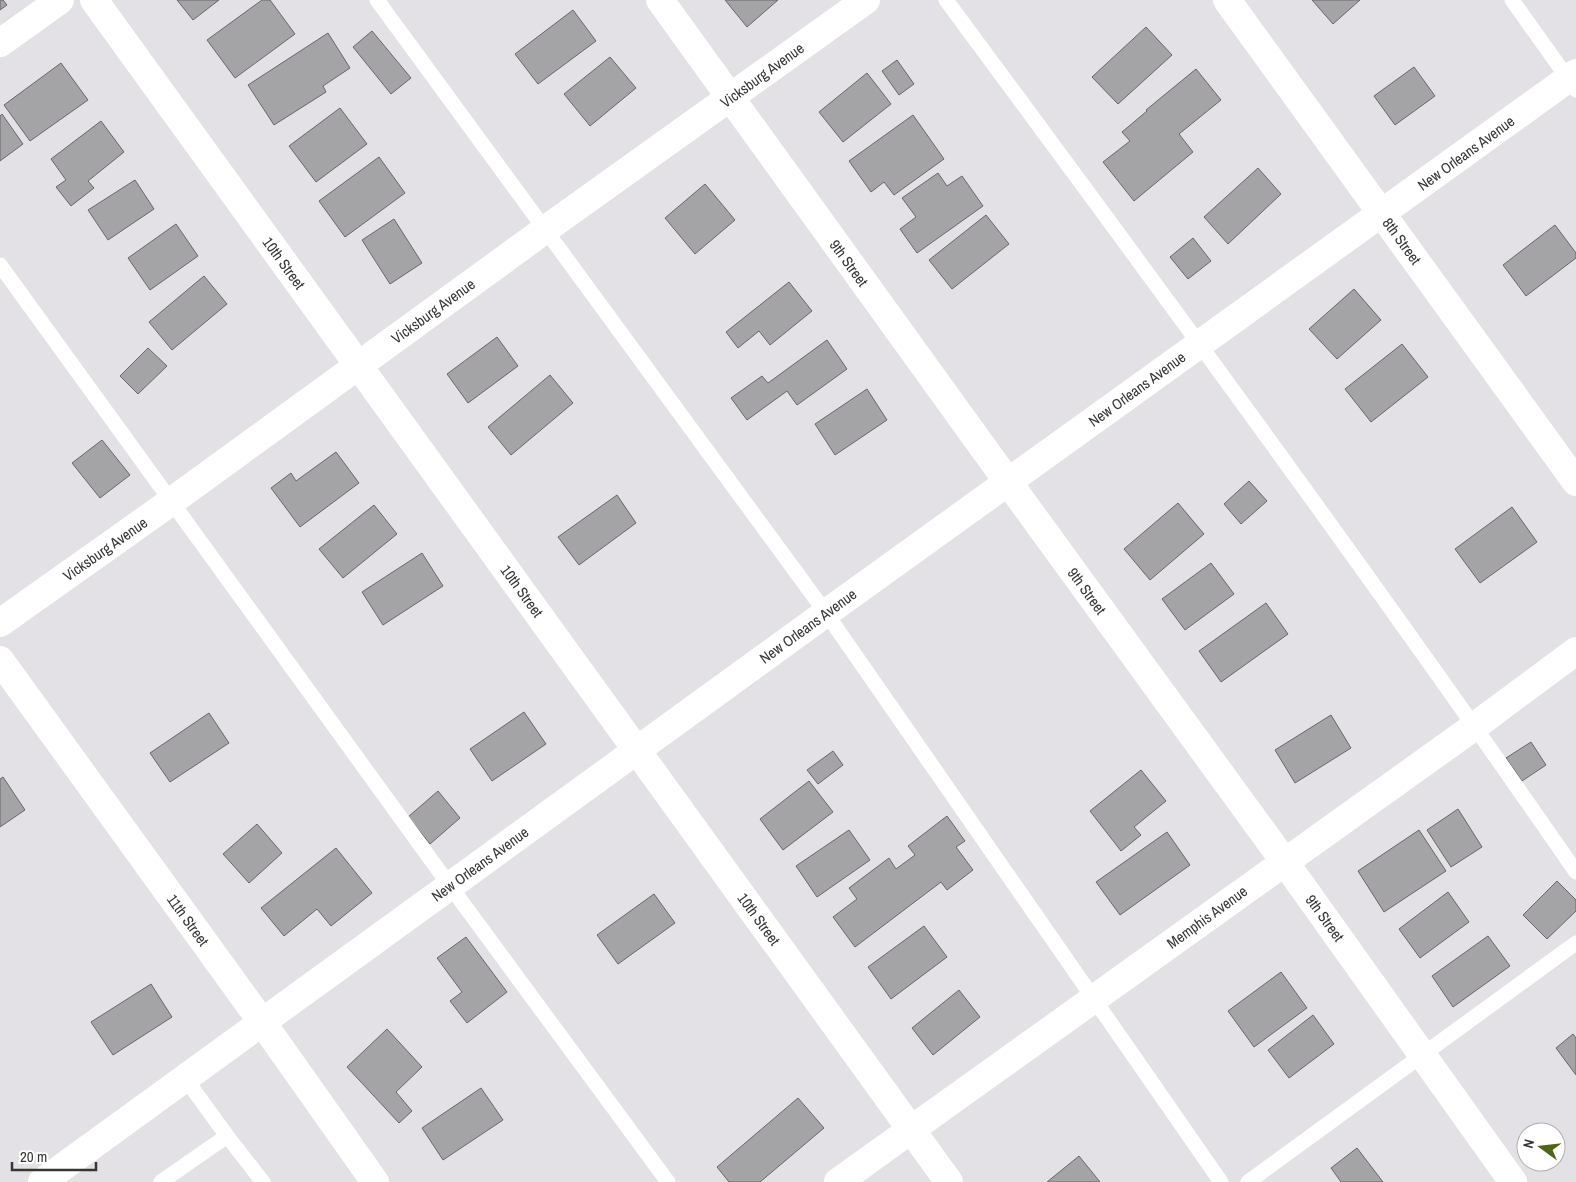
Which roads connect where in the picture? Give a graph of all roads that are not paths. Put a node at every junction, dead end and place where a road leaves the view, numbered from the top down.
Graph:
1 (60, 0) edge
2 (94, 0) edge
3 (377, 0) edge
4 (660, 0) edge
5 (866, 0) edge
6 (946, 0) edge
7 (1227, 0) edge
8 (1512, 0) edge
9 (0, 44) edge
10 (1573, 81) edge
11 (730, 97) junction
12 (1382, 214) junction
13 (546, 229) junction
14 (0, 265) edge
15 (1200, 344) junction
16 (358, 365) junction
17 (1008, 482) junction
18 (1576, 482) edge
19 (172, 501) junction
20 (826, 613) junction
21 (0, 623) edge
22 (1576, 651) edge
23 (0, 660) edge
24 (1475, 726) junction
25 (637, 750) junction
26 (1284, 861) junction
27 (1576, 872) edge
28 (450, 886) junction
29 (1576, 943) edge
30 (1094, 998) junction
31 (262, 1022) junction
32 (1423, 1054) junction
33 (185, 1078) junction
34 (911, 1129) junction
35 (227, 1136) junction
36 (42, 1182) edge
37 (161, 1182) edge
38 (263, 1182) edge
39 (376, 1182) edge
40 (668, 1182) edge
41 (838, 1182) edge
42 (949, 1182) edge
43 (1221, 1182) edge
44 (1248, 1182) edge
45 (1514, 1182) edge

1 - 9 street
2 - 16 street, 10th Street
3 - 13 lane
4 - 11 street, 9th Street
5 - 11 street, Vicksburg Avenue
6 - 15 lane
7 - 12 street, 8th Street
8 - 10 lane
10 - 12 street, New Orleans Avenue
11 - 13 street, Vicksburg Avenue
11 - 17 street, 9th Street
12 - 15 street, New Orleans Avenue
12 - 18 street, 8th Street
13 - 16 street, Vicksburg Avenue
13 - 20 lane
14 - 19 lane
15 - 17 street, New Orleans Avenue
15 - 24 lane
16 - 19 street, Vicksburg Avenue
16 - 25 street, 10th Street
17 - 20 street, New Orleans Avenue
17 - 26 street, 9th Street
19 - 21 street, Vicksburg Avenue
19 - 28 lane
20 - 25 street, New Orleans Avenue
20 - 30 lane
22 - 24 street, Memphis Avenue
23 - 31 street, 11th Street
24 - 26 street, Memphis Avenue
24 - 27 lane
25 - 28 street, New Orleans Avenue
25 - 34 street, 10th Street
26 - 30 street, Memphis Avenue
26 - 32 street, 9th Street
28 - 31 street, New Orleans Avenue
28 - 40 lane
29 - 32 lane
30 - 34 street, Memphis Avenue
30 - 43 lane
31 - 33 street, New Orleans Avenue
31 - 39 street, 11th Street
32 - 44 lane
32 - 45 street, 9th Street
33 - 35 lane
33 - 36 street, New Orleans Avenue
34 - 41 street, Memphis Avenue
34 - 42 street, 10th Street
35 - 37 lane
35 - 38 lane

